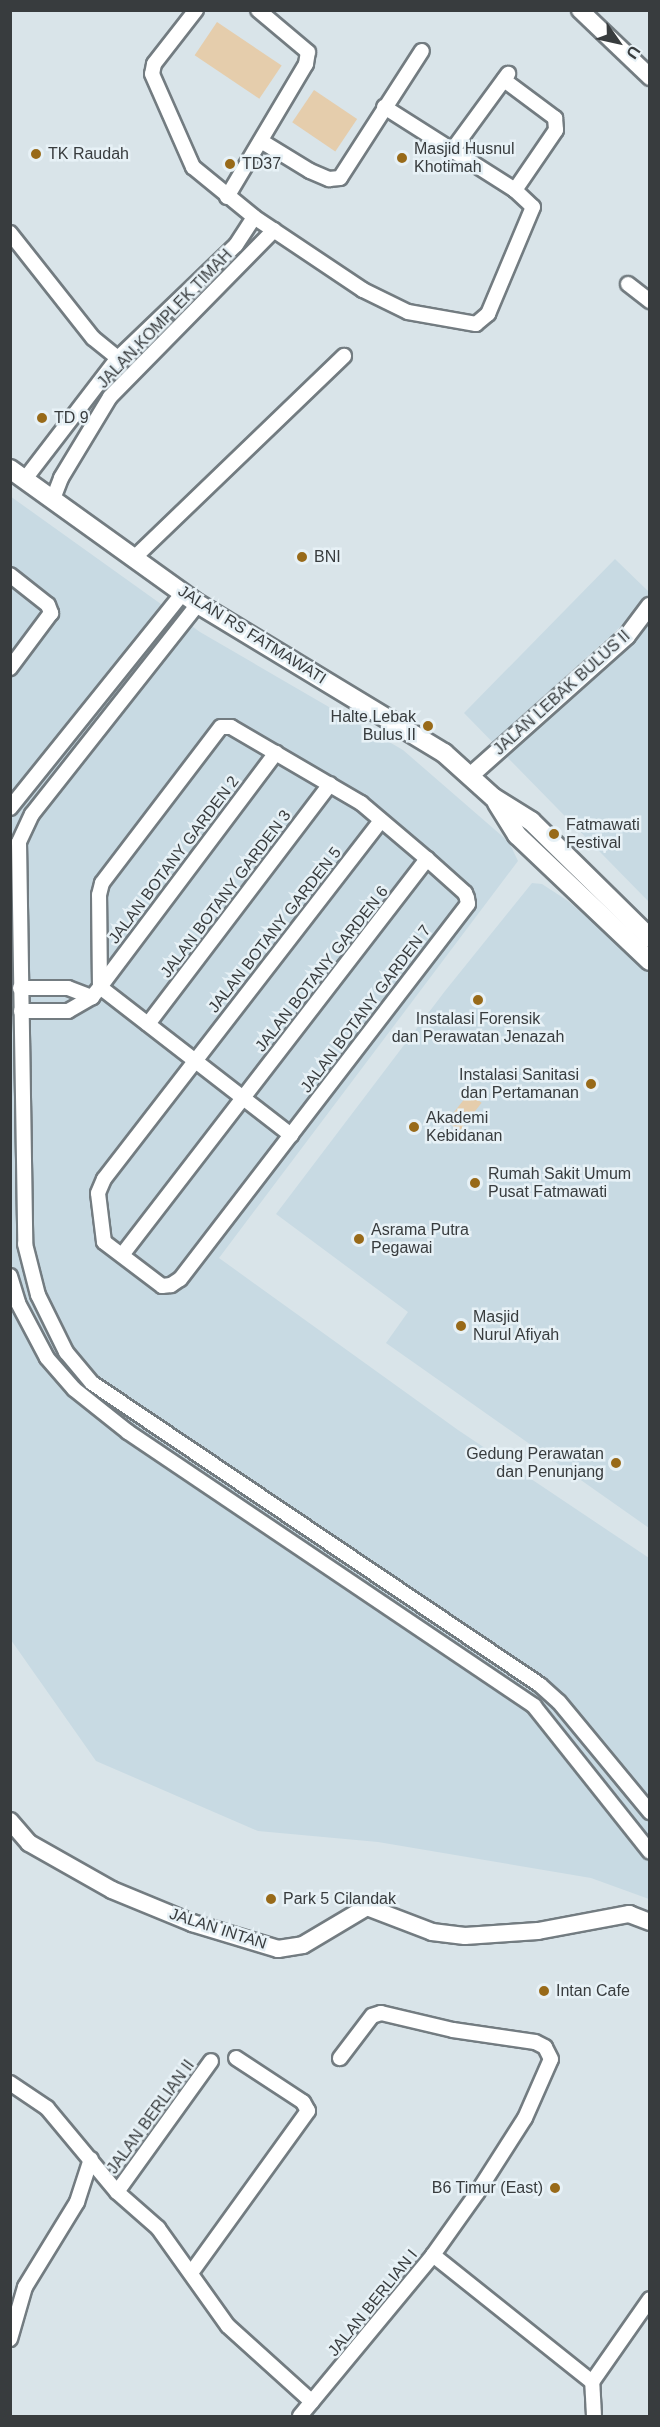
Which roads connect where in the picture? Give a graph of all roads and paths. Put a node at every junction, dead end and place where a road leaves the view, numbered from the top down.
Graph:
1 (196, 10) edge
2 (258, 10) edge
3 (580, 10) edge
4 (422, 51) dead end
5 (650, 77) edge
6 (384, 107) junction
7 (261, 141) junction
8 (451, 152) junction
9 (515, 190) junction
10 (227, 197) junction
11 (254, 217) junction
12 (274, 230) junction
13 (10, 233) edge
14 (236, 244) junction
15 (249, 256) junction
16 (628, 284) dead end
17 (650, 301) edge
18 (344, 356) dead end
19 (118, 358) junction
20 (18, 474) edge
21 (53, 499) junction
22 (133, 559) junction
23 (10, 575) edge
24 (191, 598) junction
25 (650, 606) edge
26 (10, 668) edge
27 (276, 753) junction
28 (470, 776) junction
29 (330, 784) junction
30 (10, 808) edge
31 (381, 820) junction
32 (426, 860) junction
33 (592, 895) junction
34 (650, 938) edge
35 (650, 961) edge
36 (21, 988) junction
37 (96, 992) junction
38 (21, 1011) junction
39 (148, 1024) junction
40 (195, 1061) junction
41 (243, 1098) junction
42 (291, 1135) junction
43 (122, 1255) junction
44 (10, 1276) edge
45 (139, 1415) junction
46 (128, 1431) junction
47 (650, 1812) edge
48 (10, 1821) edge
49 (650, 1852) edge
50 (650, 1922) edge
51 (236, 2058) dead end
52 (340, 2058) dead end
53 (211, 2061) dead end
54 (10, 2083) edge
55 (91, 2159) junction
56 (117, 2192) junction
57 (433, 2255) junction
58 (191, 2273) junction
59 (650, 2299) edge
60 (10, 2339) edge
61 (592, 2382) junction
62 (312, 2402) junction
63 (300, 2416) edge
64 (594, 2416) edge

1 - 10 street
2 - 7 street
3 - 5 street
4 - 6 street
6 - 7 street
6 - 8 street
7 - 10 street
8 - 9 street
8 - 9 street
9 - 12 street
10 - 11 street
11 - 12 street
11 - 14 street, JALAN KOMPLEK TIMAH
12 - 15 street, JALAN KOMPLEK TIMAH
13 - 19 street
14 - 15 street
14 - 19 street, JALAN KOMPLEK TIMAH
15 - 21 street, JALAN KOMPLEK TIMAH
16 - 17 street
18 - 22 street
19 - 20 street, JALAN KOMPLEK TIMAH
20 - 21 main road, JALAN RS FATMAWATI
21 - 22 main road, JALAN RS FATMAWATI
22 - 24 main road, JALAN RS FATMAWATI
23 - 26 street
24 - 28 main road, JALAN RS FATMAWATI
24 - 30 street
24 - 36 street
25 - 28 street, JALAN LEBAK BULUS II
27 - 29 street
27 - 37 street, JALAN BOTANY GARDEN 2
27 - 37 street
28 - 33 main road, JALAN RS FATMAWATI
29 - 31 street
29 - 39 street, JALAN BOTANY GARDEN 3
31 - 32 street
31 - 40 street, JALAN BOTANY GARDEN 5
32 - 41 street, JALAN BOTANY GARDEN 6
32 - 42 street, JALAN BOTANY GARDEN 7
33 - 34 main road, JALAN RS FATMAWATI
33 - 35 main road, JALAN RS FATMAWATI
36 - 37 street
36 - 38 street
37 - 38 street
37 - 39 street
38 - 45 street
39 - 40 street
40 - 41 street
40 - 43 street, JALAN BOTANY GARDEN 5
41 - 42 street
41 - 43 street, JALAN BOTANY GARDEN 6
42 - 43 street, JALAN BOTANY GARDEN 7
44 - 46 street
45 - 46 street
45 - 47 street
46 - 49 street
48 - 50 street, JALAN INTAN
51 - 58 street
52 - 57 street
53 - 56 street, JALAN BERLIAN II
54 - 55 street, JALAN BERLIAN II
55 - 56 street, JALAN BERLIAN II
55 - 60 street
56 - 58 street, JALAN BERLIAN II
57 - 61 street, JALAN BERLIAN I
57 - 62 street, JALAN BERLIAN I
58 - 62 street, JALAN BERLIAN II
59 - 61 street
61 - 64 street
62 - 63 street, JALAN BERLIAN I

